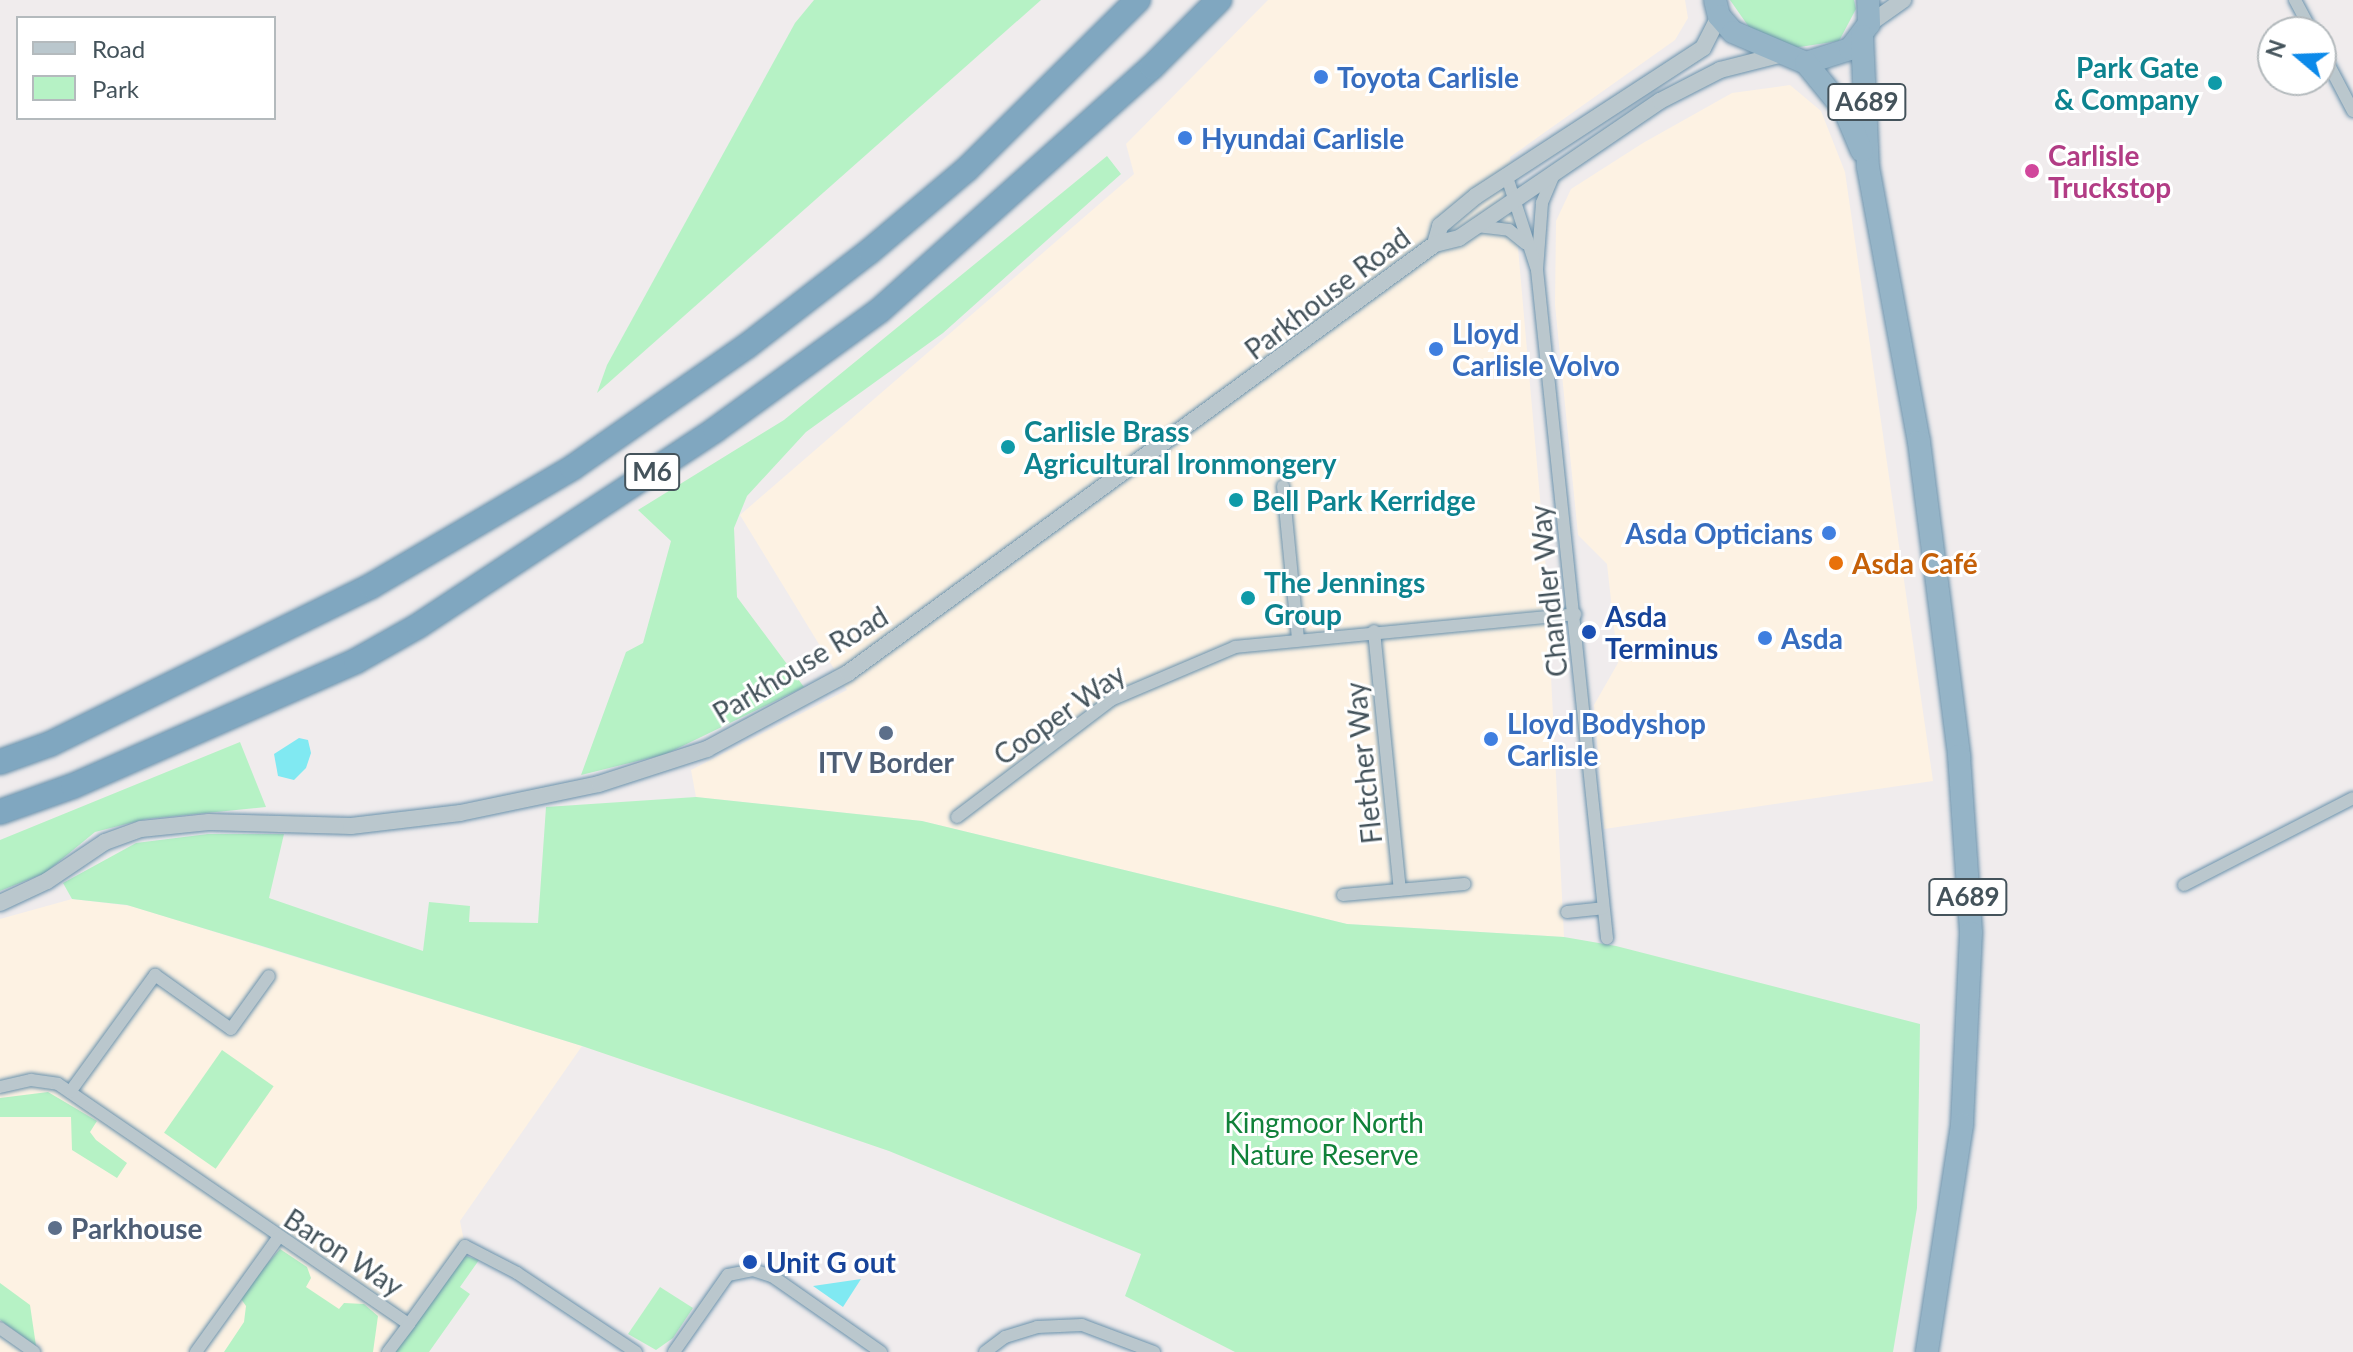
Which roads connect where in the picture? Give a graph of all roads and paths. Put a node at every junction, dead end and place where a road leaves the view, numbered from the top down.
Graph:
1 (1138, 0) edge
2 (1219, 0) edge
3 (1868, 0) edge
4 (1903, 0) edge
5 (1717, 8) edge
6 (1866, 30) junction
7 (1779, 55) junction
8 (1806, 63) junction
9 (2337, 80) edge
10 (2353, 111) edge
11 (1868, 167) junction
12 (1555, 172) junction
13 (1507, 177) junction
14 (1531, 189) junction
15 (1515, 199) junction
16 (1542, 203) junction
17 (1475, 226) junction
18 (1435, 244) junction
19 (1527, 246) junction
20 (1537, 270) junction
21 (1283, 486) dead end
22 (1575, 614) junction
23 (1374, 631) junction
24 (1298, 640) junction
25 (0, 762) edge
26 (2353, 798) edge
27 (0, 812) edge
28 (957, 817) dead end
29 (1465, 884) dead end
30 (2184, 885) dead end
31 (1400, 890) junction
32 (1343, 895) dead end
33 (0, 903) edge
34 (1603, 908) junction
35 (1567, 912) dead end
36 (1607, 938) dead end
37 (269, 976) dead end
38 (0, 1087) edge
39 (70, 1092) junction
40 (278, 1238) junction
41 (409, 1324) junction
42 (0, 1328) edge
43 (34, 1352) edge
44 (196, 1352) edge
45 (388, 1352) edge
46 (636, 1352) edge
47 (674, 1352) edge
48 (881, 1352) edge
49 (985, 1352) edge
50 (1154, 1352) edge
51 (1927, 1352) edge

1 - 25 highway, M6
2 - 27 highway, M6
3 - 6 highway
4 - 6 street
5 - 7 highway
5 - 13 street, Parkhouse Road
6 - 8 highway
6 - 11 highway, A689
7 - 8 highway
7 - 12 street, Parkhouse Road
8 - 11 highway, A689
9 - 10 street
11 - 51 highway, A689
12 - 14 street, Parkhouse Road
12 - 16 street, Chandler Way
13 - 14 street
13 - 15 street, Chandler Way
13 - 18 street, Parkhouse Road
14 - 15 street, Parkhouse Road
14 - 16 street
15 - 17 street, Parkhouse Road
15 - 19 street, Chandler Way
16 - 20 street, Chandler Way
17 - 18 street, Parkhouse Road
17 - 19 street
18 - 33 street, Parkhouse Road
19 - 20 street, Chandler Way
20 - 22 street, Chandler Way
21 - 24 street
22 - 23 street, Cooper Way
22 - 34 street, Chandler Way
23 - 24 street, Cooper Way
23 - 31 street, Fletcher Way
24 - 28 street, Cooper Way
26 - 30 street
29 - 31 street
31 - 32 street
34 - 35 street
34 - 36 street, Chandler Way
37 - 39 street
38 - 39 street, Baron Way
39 - 40 street, Baron Way
40 - 41 street, Baron Way
40 - 44 street
41 - 45 street
41 - 46 street, Baron Way
42 - 43 street
47 - 48 street
49 - 50 street

